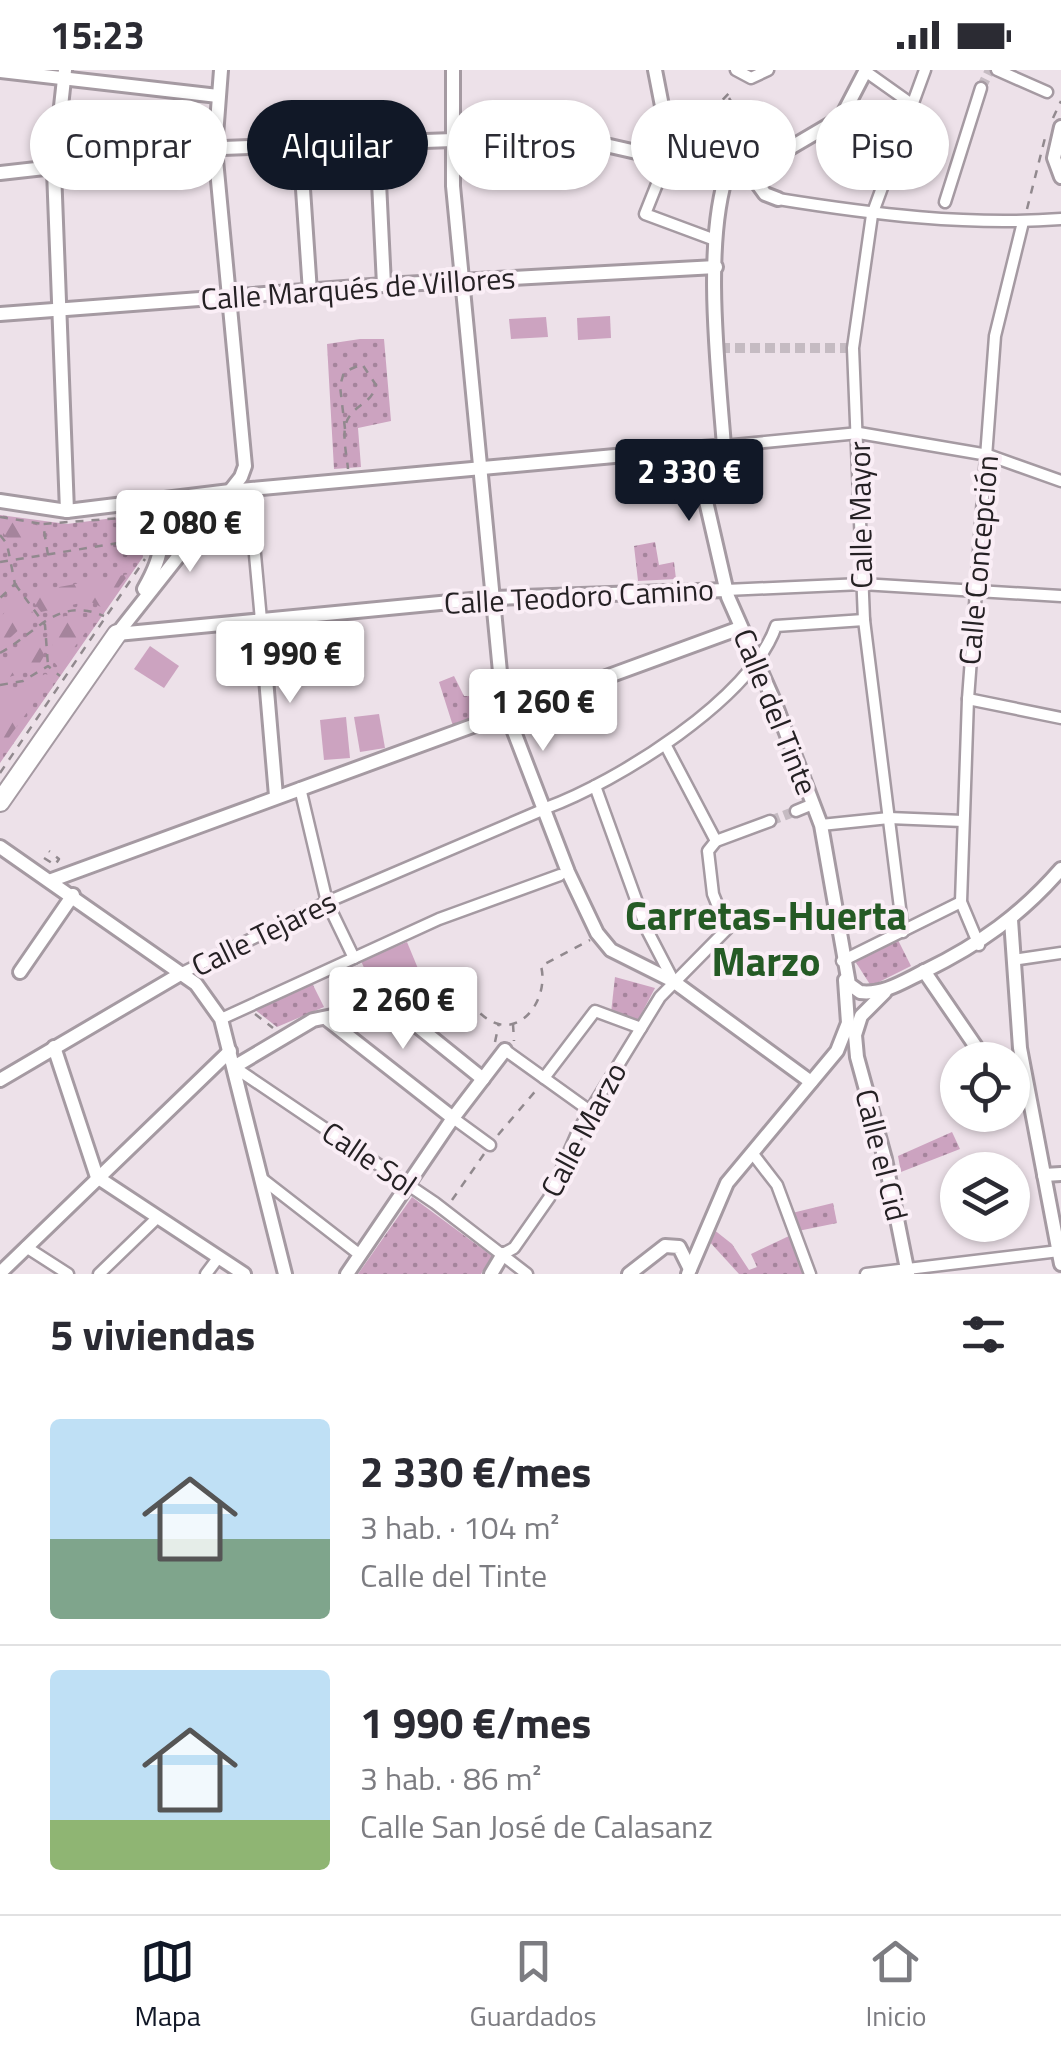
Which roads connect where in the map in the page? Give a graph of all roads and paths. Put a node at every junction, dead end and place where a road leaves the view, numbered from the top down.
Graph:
1 (221, 70) edge
2 (454, 70) edge
3 (655, 70) edge
4 (736, 70) edge
5 (768, 70) edge
6 (925, 70) edge
7 (992, 70) edge
8 (0, 71) edge
9 (866, 71) edge
10 (64, 74) edge
11 (981, 88) tunnel mouth
12 (731, 91) dead end
13 (1047, 92) dead end
14 (218, 96) junction
15 (729, 96) junction
16 (61, 100) edge
17 (218, 100) edge
18 (452, 100) edge
19 (661, 100) edge
20 (725, 100) edge
21 (731, 100) edge
22 (906, 100) edge
23 (914, 100) edge
24 (1061, 101) edge
25 (1061, 127) edge
26 (796, 144) edge
27 (30, 171) edge
28 (0, 173) edge
29 (1061, 177) edge
30 (55, 190) edge
31 (219, 190) edge
32 (303, 190) edge
33 (379, 190) edge
34 (454, 190) edge
35 (655, 190) edge
36 (721, 190) edge
37 (762, 190) edge
38 (881, 190) edge
39 (778, 199) joint
40 (943, 210) junction
41 (872, 214) junction
42 (1061, 219) edge
43 (1024, 222) junction
44 (715, 240) junction
45 (716, 267) junction
46 (461, 281) junction
47 (384, 285) junction
48 (310, 292) junction
49 (231, 296) junction
50 (58, 310) junction
51 (0, 314) edge
52 (345, 429) junction
53 (859, 433) junction
54 (724, 446) junction
55 (694, 448) junction
56 (988, 455) junction
57 (480, 468) junction
58 (348, 480) junction
59 (1061, 481) edge
60 (249, 489) junction
61 (230, 490) junction
62 (0, 502) edge
63 (138, 502) junction
64 (199, 510) dead end
65 (66, 511) junction
66 (0, 516) edge
67 (122, 519) junction
68 (43, 524) junction
69 (202, 527) junction
70 (136, 532) junction
71 (162, 532) junction
72 (0, 535) edge
73 (125, 542) junction
74 (142, 543) dead end
75 (48, 555) junction
76 (147, 555) dead end
77 (10, 561) junction
78 (0, 562) edge
79 (15, 584) junction
80 (862, 584) junction
81 (726, 590) junction
82 (977, 593) junction
83 (1061, 596) edge
84 (0, 598) edge
85 (492, 598) junction
86 (106, 617) junction
87 (42, 619) junction
88 (261, 620) junction
89 (864, 620) junction
90 (740, 628) junction
91 (117, 634) junction
92 (0, 654) edge
93 (756, 662) junction
94 (48, 666) junction
95 (60, 676) dead end
96 (0, 686) edge
97 (968, 699) junction
98 (505, 714) junction
99 (1061, 718) edge
100 (666, 746) junction
101 (0, 773) edge
102 (595, 786) junction
103 (300, 788) junction
104 (276, 796) junction
105 (0, 802) edge
106 (813, 804) junction
107 (796, 811) tunnel mouth
108 (889, 818) junction
109 (770, 821) tunnel mouth
110 (963, 821) junction
111 (821, 825) junction
112 (716, 841) junction
113 (54, 844) dead end
114 (0, 847) edge
115 (49, 852) dead end
116 (1061, 869) edge
117 (560, 875) dead end
118 (52, 880) junction
119 (73, 895) junction
120 (327, 902) junction
121 (961, 902) junction
122 (1011, 920) junction
123 (903, 932) junction
124 (597, 933) junction
125 (979, 945) junction
126 (1061, 954) edge
127 (354, 958) junction
128 (1013, 960) junction
129 (842, 961) junction
130 (924, 971) junction
131 (20, 972) dead end
132 (182, 974) junction
133 (844, 978) junction
134 (673, 981) junction
135 (887, 990) junction
136 (425, 996) dead end
137 (246, 1008) junction
138 (220, 1019) junction
139 (328, 1020) junction
140 (499, 1023) junction
141 (514, 1023) junction
142 (641, 1028) junction
143 (283, 1035) junction
144 (973, 1042) edge
145 (1022, 1042) edge
146 (54, 1046) junction
147 (504, 1047) junction
148 (230, 1051) junction
149 (837, 1051) junction
150 (856, 1057) junction
151 (234, 1067) junction
152 (545, 1078) junction
153 (483, 1079) junction
154 (0, 1080) edge
155 (811, 1082) junction
156 (528, 1100) dead end
157 (1030, 1109) edge
158 (590, 1111) junction
159 (452, 1118) junction
160 (490, 1145) dead end
161 (752, 1154) junction
162 (1061, 1174) edge
163 (1044, 1175) junction
164 (97, 1177) junction
165 (261, 1177) junction
166 (408, 1186) junction
167 (157, 1218) junction
168 (26, 1247) junction
169 (355, 1251) dead end
170 (503, 1254) junction
171 (1060, 1255) edge
172 (218, 1258) junction
173 (689, 1271) edge
174 (907, 1271) edge
175 (0, 1273) edge
176 (68, 1274) edge
177 (99, 1274) edge
178 (206, 1274) edge
179 (244, 1274) edge
180 (285, 1274) edge
181 (347, 1274) edge
182 (490, 1274) edge
183 (526, 1274) edge
184 (629, 1274) edge
185 (810, 1274) edge
186 (866, 1274) edge

1 - 14 street
2 - 18 street
3 - 19 street
4 - 5 street
6 - 23 street, Calle Mayor
7 - 13 street
8 - 10 street
9 - 22 street
9 - 26 street
10 - 14 street
10 - 16 street
11 - 40 street
12 - 15 path
14 - 17 street
15 - 20 path
15 - 21 path
24 - 43 path
25 - 29 street
27 - 28 street
30 - 50 street
31 - 49 street
32 - 48 street
33 - 47 street
34 - 46 street
35 - 44 street
36 - 44 street
37 - 39 street
38 - 41 street, Calle Mayor
39 - 41 street
40 - 41 street
40 - 43 street
41 - 53 street, Calle Mayor
42 - 43 street
43 - 56 street, Calle Concepción
44 - 45 street
45 - 46 street, Calle Marqués de Villores
45 - 54 street
46 - 47 street, Calle Marqués de Villores
46 - 57 street
47 - 48 street, Calle Marqués de Villores
48 - 49 street, Calle Marqués de Villores
49 - 50 street, Calle Marqués de Villores
49 - 61 street
50 - 51 street, Calle Marqués de Villores
50 - 65 street
52 - 52 path
52 - 58 path
53 - 54 street
53 - 56 street
53 - 80 street, Calle Mayor
54 - 55 street
55 - 57 street
55 - 81 street, Calle del Tinte
56 - 59 street
56 - 82 street, Calle Concepción
57 - 58 street
57 - 85 street
58 - 60 street
60 - 61 street
60 - 88 street
61 - 63 street
61 - 69 street
62 - 65 street
63 - 65 street
63 - 71 street
64 - 71 path
66 - 68 path
67 - 68 path
67 - 70 path
67 - 73 path
68 - 75 path
69 - 71 path
69 - 91 street
70 - 71 path
70 - 73 path
71 - 91 street
72 - 77 path
73 - 74 path
73 - 75 path
75 - 77 path
76 - 86 path
77 - 78 path
77 - 79 path
79 - 84 path
79 - 87 path
80 - 81 street, Calle Teodoro Camino
80 - 82 street, Calle Teodoro Camino
80 - 89 street, Calle Mayor
81 - 85 street, Calle Teodoro Camino
81 - 90 street, Calle del Tinte
82 - 83 street, Calle Teodoro Camino
82 - 97 street, Calle Concepción
85 - 88 street, Calle Teodoro Camino
85 - 98 street
86 - 87 path
86 - 101 path
87 - 92 path
87 - 94 path
88 - 91 street, Calle Teodoro Camino
88 - 104 street
89 - 93 street, Calle Tejares
89 - 108 street, Calle Mayor
90 - 93 street, Calle del Tinte
90 - 98 street
91 - 105 main road
93 - 100 street, Calle Tejares
93 - 106 street, Calle del Tinte
94 - 95 path
94 - 96 path
97 - 99 street
97 - 110 street, Calle Concepción
98 - 103 street
98 - 124 street
100 - 102 street, Calle Tejares
100 - 112 street
102 - 120 street, Calle Tejares
102 - 134 street
103 - 104 street
103 - 120 street
104 - 118 street
106 - 107 street
106 - 111 street, Calle del Tinte
108 - 110 street
108 - 111 street
108 - 123 street, Calle Mayor
109 - 112 street
110 - 121 street, Calle Concepción
111 - 129 street, Calle del Tinte
112 - 134 street, Calle Marzo
113 - 115 path
114 - 118 street
116 - 122 street
117 - 127 street
118 - 119 street
119 - 131 street
119 - 132 street
120 - 127 street
120 - 132 street, Calle Tejares
121 - 123 street
121 - 125 street
122 - 125 street
122 - 128 street
123 - 129 street
124 - 134 street
124 - 141 path
125 - 130 street
126 - 128 street
127 - 137 street
128 - 145 street
129 - 133 street, Calle del Tinte
130 - 135 street
130 - 144 street
132 - 138 street
132 - 146 street, Calle Tejares
133 - 135 street
133 - 149 street, Calle del Tinte
134 - 142 street, Calle Marzo
134 - 155 street
135 - 150 street
136 - 140 path
137 - 138 street
137 - 143 path
138 - 148 street
139 - 143 street
139 - 153 street
139 - 159 street
140 - 141 path
140 - 147 path
141 - 147 path
142 - 152 street
142 - 158 street, Calle Marzo
143 - 151 street
146 - 154 street, Calle Tejares
146 - 164 street
147 - 152 street
147 - 153 street
148 - 151 street
148 - 164 street
149 - 150 street, Calle el Cid
149 - 155 street
150 - 174 street, Calle el Cid
151 - 165 street
151 - 166 street, Calle Sol
152 - 156 path
152 - 158 street
153 - 159 street
155 - 161 street
157 - 163 street
158 - 170 street, Calle Marzo
159 - 160 street
159 - 166 street
161 - 173 street
161 - 185 street
162 - 163 street
163 - 171 street
164 - 167 street
164 - 168 street
165 - 169 street
165 - 180 street
166 - 170 street, Calle Sol
166 - 181 street
167 - 172 street
167 - 177 street
168 - 175 street
168 - 176 street
170 - 182 street, Calle Marzo
170 - 183 street, Calle Sol
171 - 174 street
172 - 178 street
172 - 179 street
173 - 184 street
174 - 186 street

